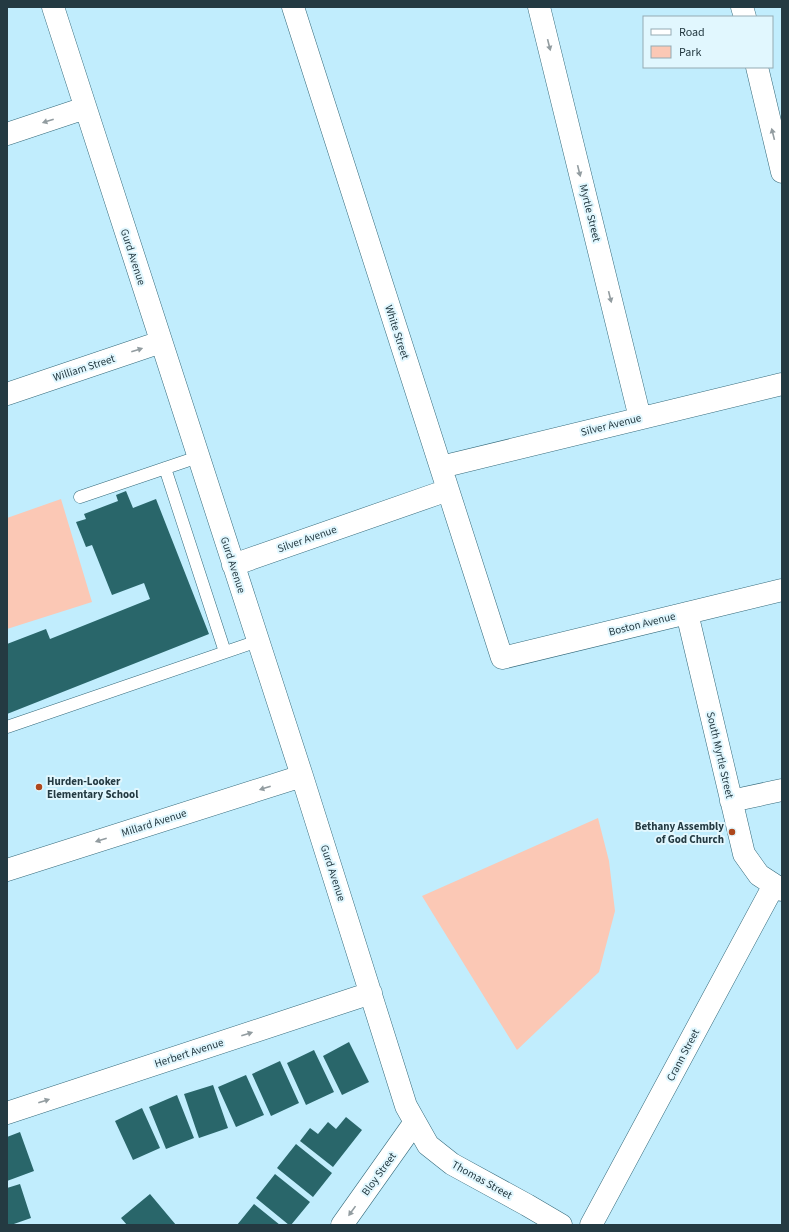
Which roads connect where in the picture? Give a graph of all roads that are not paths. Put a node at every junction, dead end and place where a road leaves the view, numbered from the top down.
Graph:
1 (53, 7) edge
2 (293, 7) edge
3 (539, 7) edge
4 (757, 68) edge
5 (86, 108) junction
6 (7, 134) edge
7 (782, 172) edge
8 (161, 342) junction
9 (782, 384) edge
10 (7, 394) edge
11 (640, 418) junction
12 (198, 457) junction
13 (441, 467) junction
14 (165, 468) junction
15 (448, 490) junction
16 (80, 497) dead end
17 (233, 565) junction
18 (782, 590) edge
19 (687, 613) junction
20 (258, 641) junction
21 (225, 652) junction
22 (502, 658) joint
23 (7, 727) edge
24 (302, 776) junction
25 (782, 790) edge
26 (731, 801) junction
27 (7, 870) edge
28 (778, 888) edge
29 (371, 993) junction
30 (7, 1113) edge
31 (415, 1122) junction
32 (342, 1225) edge
33 (561, 1225) edge
34 (592, 1225) edge

1 - 5 street, Gurd Avenue
2 - 13 street, White Street
3 -> 11 street, Myrtle Street
7 -> 4 street
5 -> 6 street
5 - 8 street, Gurd Avenue
10 -> 8 street, William Street
8 - 12 street, Gurd Avenue
9 - 11 street, Silver Avenue
11 - 13 street, Silver Avenue
12 - 14 lane
12 - 17 street, Gurd Avenue
13 - 15 street, White Street
14 - 16 lane
14 - 21 lane
15 - 17 street, Silver Avenue
15 - 22 street, White Street
17 - 20 street, Gurd Avenue
18 - 19 street, Boston Avenue
19 - 22 street, Boston Avenue
19 - 26 street, South Myrtle Street
20 - 21 lane
20 - 24 street, Gurd Avenue
21 - 23 lane
24 -> 27 street, Millard Avenue
24 - 29 street, Gurd Avenue
25 - 26 street
26 - 28 street, South Myrtle Street
28 - 34 street, Crann Street
30 -> 29 street, Herbert Avenue
29 - 31 street, Gurd Avenue
31 -> 32 street, Bloy Street
31 - 33 street, Thomas Street

